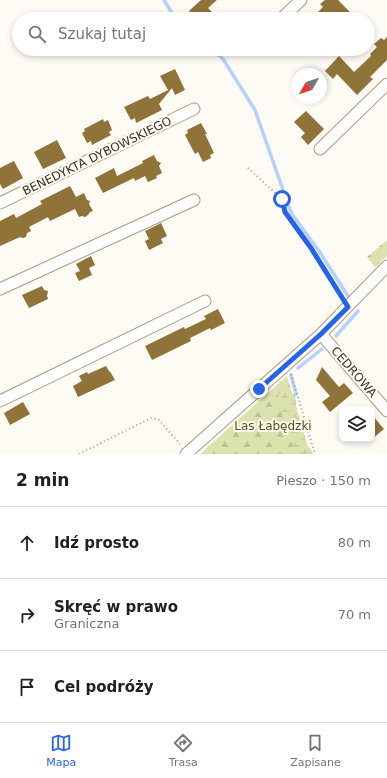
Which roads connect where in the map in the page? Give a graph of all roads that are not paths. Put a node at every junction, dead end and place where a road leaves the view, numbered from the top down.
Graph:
1 (300, 0) edge
2 (288, 12) edge
3 (387, 84) edge
4 (194, 109) dead end
5 (320, 149) dead end
6 (194, 200) dead end
7 (0, 203) edge
8 (387, 266) edge
9 (0, 290) edge
10 (205, 301) dead end
11 (321, 334) junction
12 (0, 402) edge
13 (387, 411) edge
14 (187, 453) edge

1 - 2 street
3 - 5 street
4 - 7 street, BENEDYKTA DYBOWSKIEGO
6 - 9 street
8 - 11 street
10 - 12 street
11 - 13 street, CEDROWA
11 - 14 street

